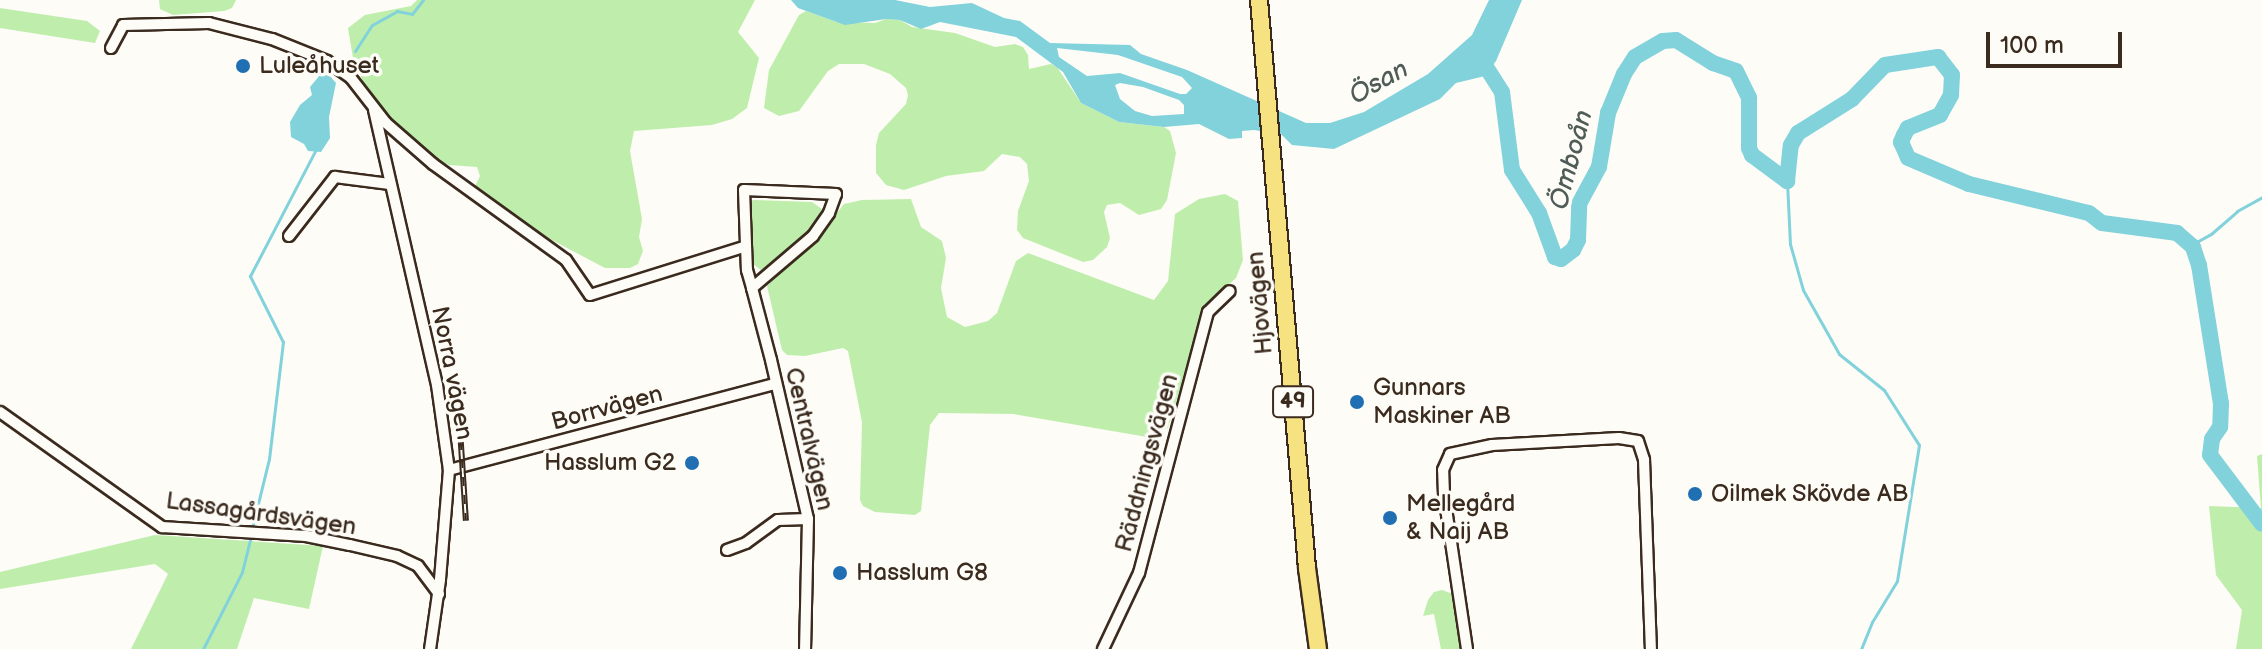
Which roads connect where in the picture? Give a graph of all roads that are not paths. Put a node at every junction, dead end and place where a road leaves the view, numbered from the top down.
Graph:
1 (1259, 0) edge
2 (111, 48) dead end
3 (373, 108) junction
4 (390, 184) junction
5 (289, 236) dead end
6 (743, 247) junction
7 (752, 288) junction
8 (1230, 291) dead end
9 (775, 384) junction
10 (0, 412) edge
11 (449, 470) junction
12 (808, 519) junction
13 (727, 550) dead end
14 (439, 594) junction
15 (430, 649) edge
16 (805, 649) edge
17 (1103, 649) edge
18 (1318, 649) edge
19 (1467, 649) edge
20 (1651, 649) edge

1 - 18 main road, Hjovägen / 49
2 - 3 street
3 - 4 street, Norra vägen
3 - 6 street
4 - 5 street
4 - 11 street, Norra vägen
6 - 7 street, Centralvägen
6 - 7 street, Centralvägen
7 - 9 street, Centralvägen
8 - 17 street, Räddningsvägen
9 - 11 street, Borrvägen
9 - 12 street, Centralvägen
10 - 14 street, Lassagårdsvägen
11 - 14 street, Norra vägen
12 - 13 street
12 - 16 street, Centralvägen
14 - 15 street, Norra vägen
19 - 20 street

